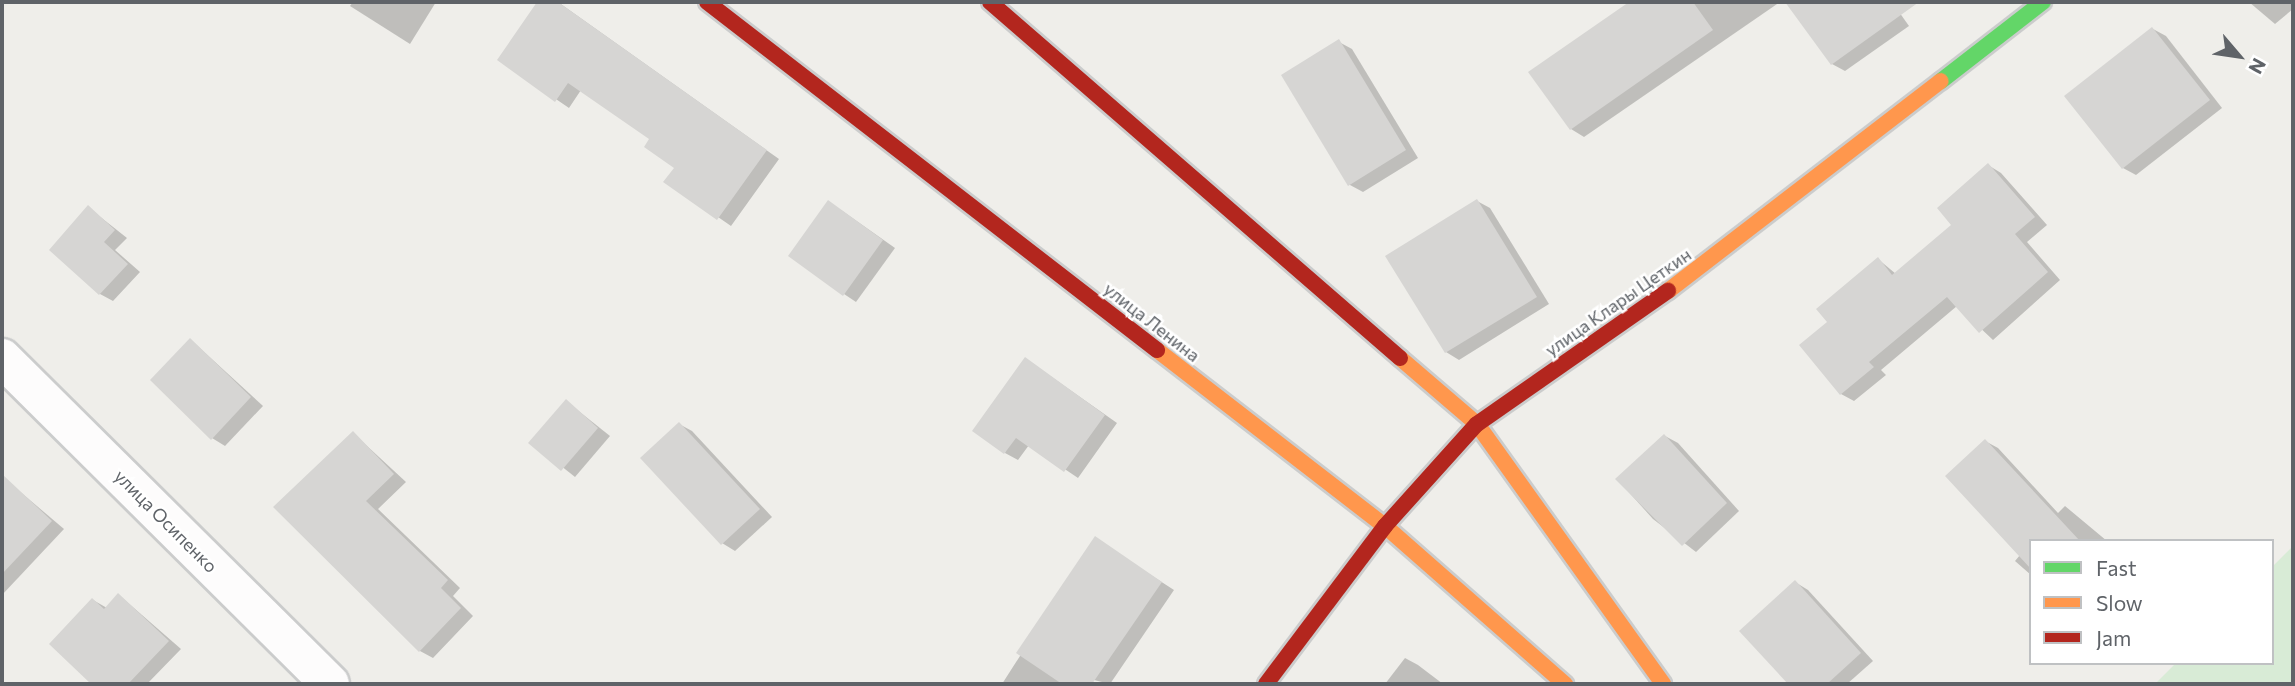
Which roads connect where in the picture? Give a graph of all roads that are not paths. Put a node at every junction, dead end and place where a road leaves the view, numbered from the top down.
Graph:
1 (707, 2) edge
2 (990, 2) edge
3 (2042, 2) edge
4 (2, 358) edge
5 (1477, 424) junction
6 (1385, 526) junction
7 (330, 684) edge
8 (1266, 684) edge
9 (1565, 684) edge
10 (1663, 684) edge

1 - 6 main road, улица Ленина
2 - 5 main road
3 - 5 main road, улица Клары Цеткин
4 - 7 street, улица Осипенко
5 - 6 main road, улица Клары Цеткин
5 - 10 main road
6 - 8 main road, улица Клары Цеткин
6 - 9 main road, улица Ленина

